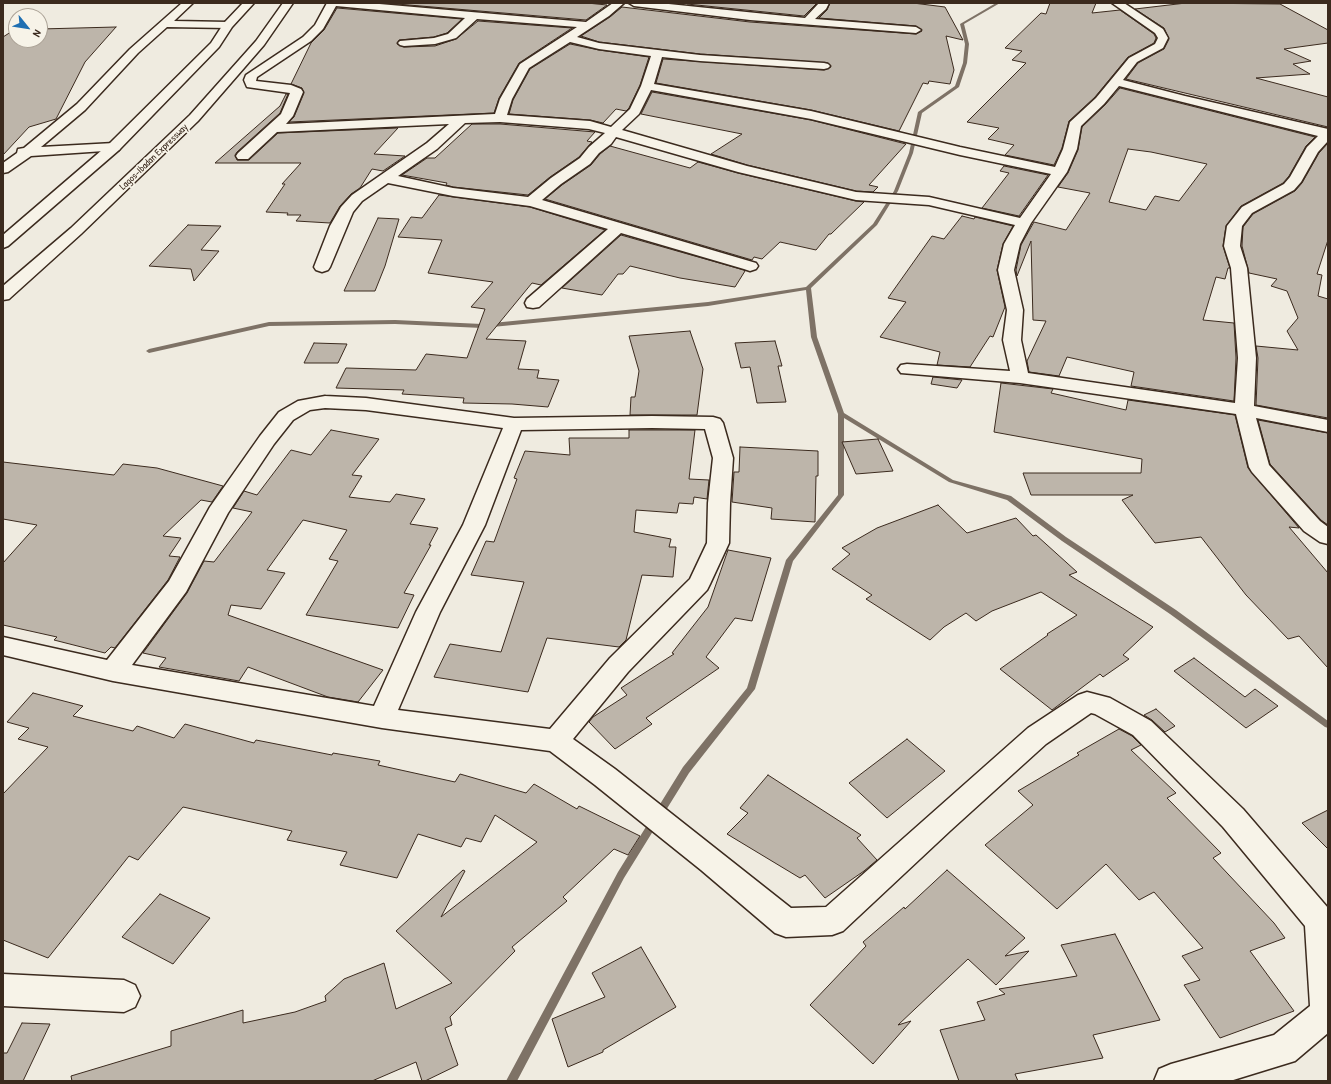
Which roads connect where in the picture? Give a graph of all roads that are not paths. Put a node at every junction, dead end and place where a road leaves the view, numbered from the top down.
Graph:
1 (188, 3) edge
2 (248, 3) edge
3 (288, 3) edge
4 (332, 3) edge
5 (461, 3) edge
6 (619, 3) edge
7 (634, 3) edge
8 (824, 3) edge
9 (1117, 3) edge
10 (451, 12) junction
11 (476, 15) junction
12 (807, 22) junction
13 (164, 24) junction
14 (228, 25) junction
15 (589, 25) junction
16 (916, 30) dead end
17 (569, 38) junction
18 (404, 43) dead end
19 (658, 53) junction
20 (824, 66) dead end
21 (1115, 81) junction
22 (647, 86) junction
23 (500, 118) junction
24 (461, 120) junction
25 (274, 128) junction
26 (613, 132) junction
27 (1328, 134) edge
28 (114, 146) junction
29 (27, 152) junction
30 (3, 153) edge
31 (242, 156) dead end
32 (3, 169) edge
33 (1060, 172) junction
34 (386, 178) junction
35 (531, 202) junction
36 (1024, 223) junction
37 (618, 228) junction
38 (3, 242) edge
39 (750, 266) dead end
40 (322, 267) dead end
41 (3, 295) edge
42 (533, 304) dead end
43 (907, 369) dead end
44 (1020, 377) junction
45 (1244, 410) junction
46 (514, 424) junction
47 (1328, 426) edge
48 (1328, 537) edge
49 (3, 646) edge
50 (113, 671) junction
51 (382, 718) junction
52 (556, 740) junction
53 (3, 990) edge
54 (124, 996) dead end
55 (1170, 1081) edge

1 - 13 main road
2 - 14 main road
3 - 41 main road, Lagos-Ibadan Expressway
4 - 10 main road
4 - 25 main road
5 - 10 main road
6 - 15 main road
7 - 12 main road
8 - 12 main road
9 - 21 main road
10 - 11 main road
11 - 15 main road
11 - 18 main road
12 - 16 main road
13 - 14 main road
13 - 29 main road
14 - 28 main road
15 - 17 main road
17 - 19 main road
17 - 23 main road
19 - 20 main road
19 - 22 main road
21 - 27 main road
21 - 33 main road
22 - 26 main road
22 - 33 main road
23 - 24 main road
23 - 26 main road
24 - 25 main road
24 - 34 main road
25 - 31 main road
26 - 35 main road
26 - 36 main road
27 - 45 main road
28 - 29 main road
28 - 38 main road
29 - 30 main road
29 - 32 main road
33 - 36 main road
34 - 35 main road
34 - 40 main road
35 - 37 main road
36 - 44 main road
37 - 39 main road
37 - 42 main road
43 - 44 main road
44 - 45 main road
45 - 47 main road
45 - 48 main road
46 - 50 main road
46 - 51 main road
46 - 52 main road
49 - 50 main road
50 - 51 main road
51 - 52 main road
52 - 55 main road
53 - 54 main road

